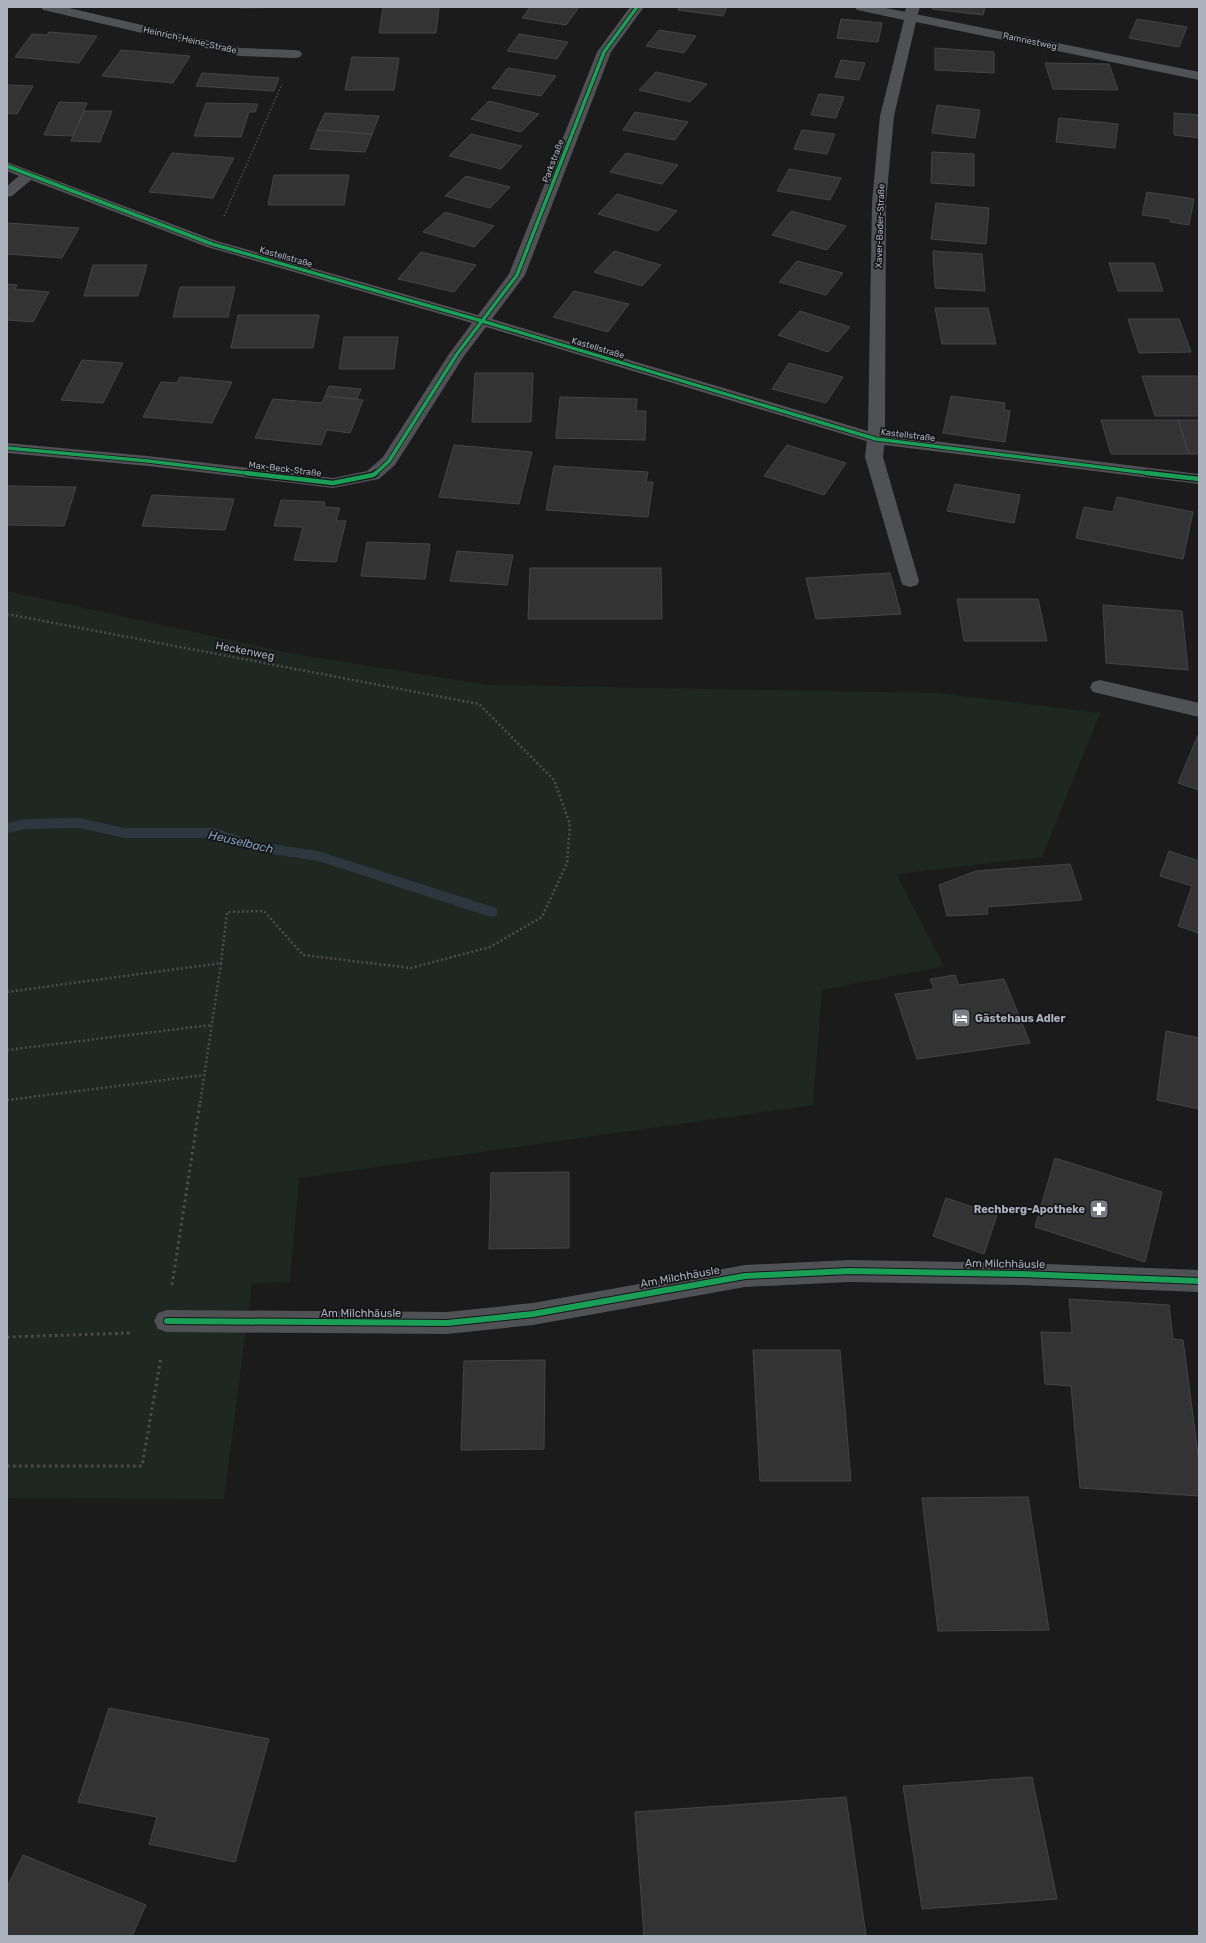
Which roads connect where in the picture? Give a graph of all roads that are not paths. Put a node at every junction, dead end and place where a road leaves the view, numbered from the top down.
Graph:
1 (48, 7) edge
2 (637, 7) edge
3 (862, 7) edge
4 (912, 12) edge
5 (295, 54) road end
6 (1199, 76) edge
7 (7, 166) edge
8 (30, 174) junction
9 (7, 193) edge
10 (482, 321) junction
11 (876, 439) junction
12 (7, 448) edge
13 (1199, 479) edge
14 (910, 581) dead end
15 (1100, 687) dead end
16 (1199, 710) edge
17 (1199, 1281) edge
18 (167, 1321) road end

1 - 5 street, Heinrich-Heine-Straße
2 - 10 street, Parkstraße
3 - 4 street, Ramnestweg
4 - 6 street, Ramnestweg
4 - 11 street, Xaver-Bader-Straße
7 - 8 street, Kastellstraße
8 - 9 street
8 - 10 street, Kastellstraße
10 - 11 street, Kastellstraße
10 - 12 street, Max-Beck-Straße
11 - 13 street, Kastellstraße
11 - 14 street, Xaver-Bader-Straße
15 - 16 street
17 - 18 street, Am Milchhäusle

